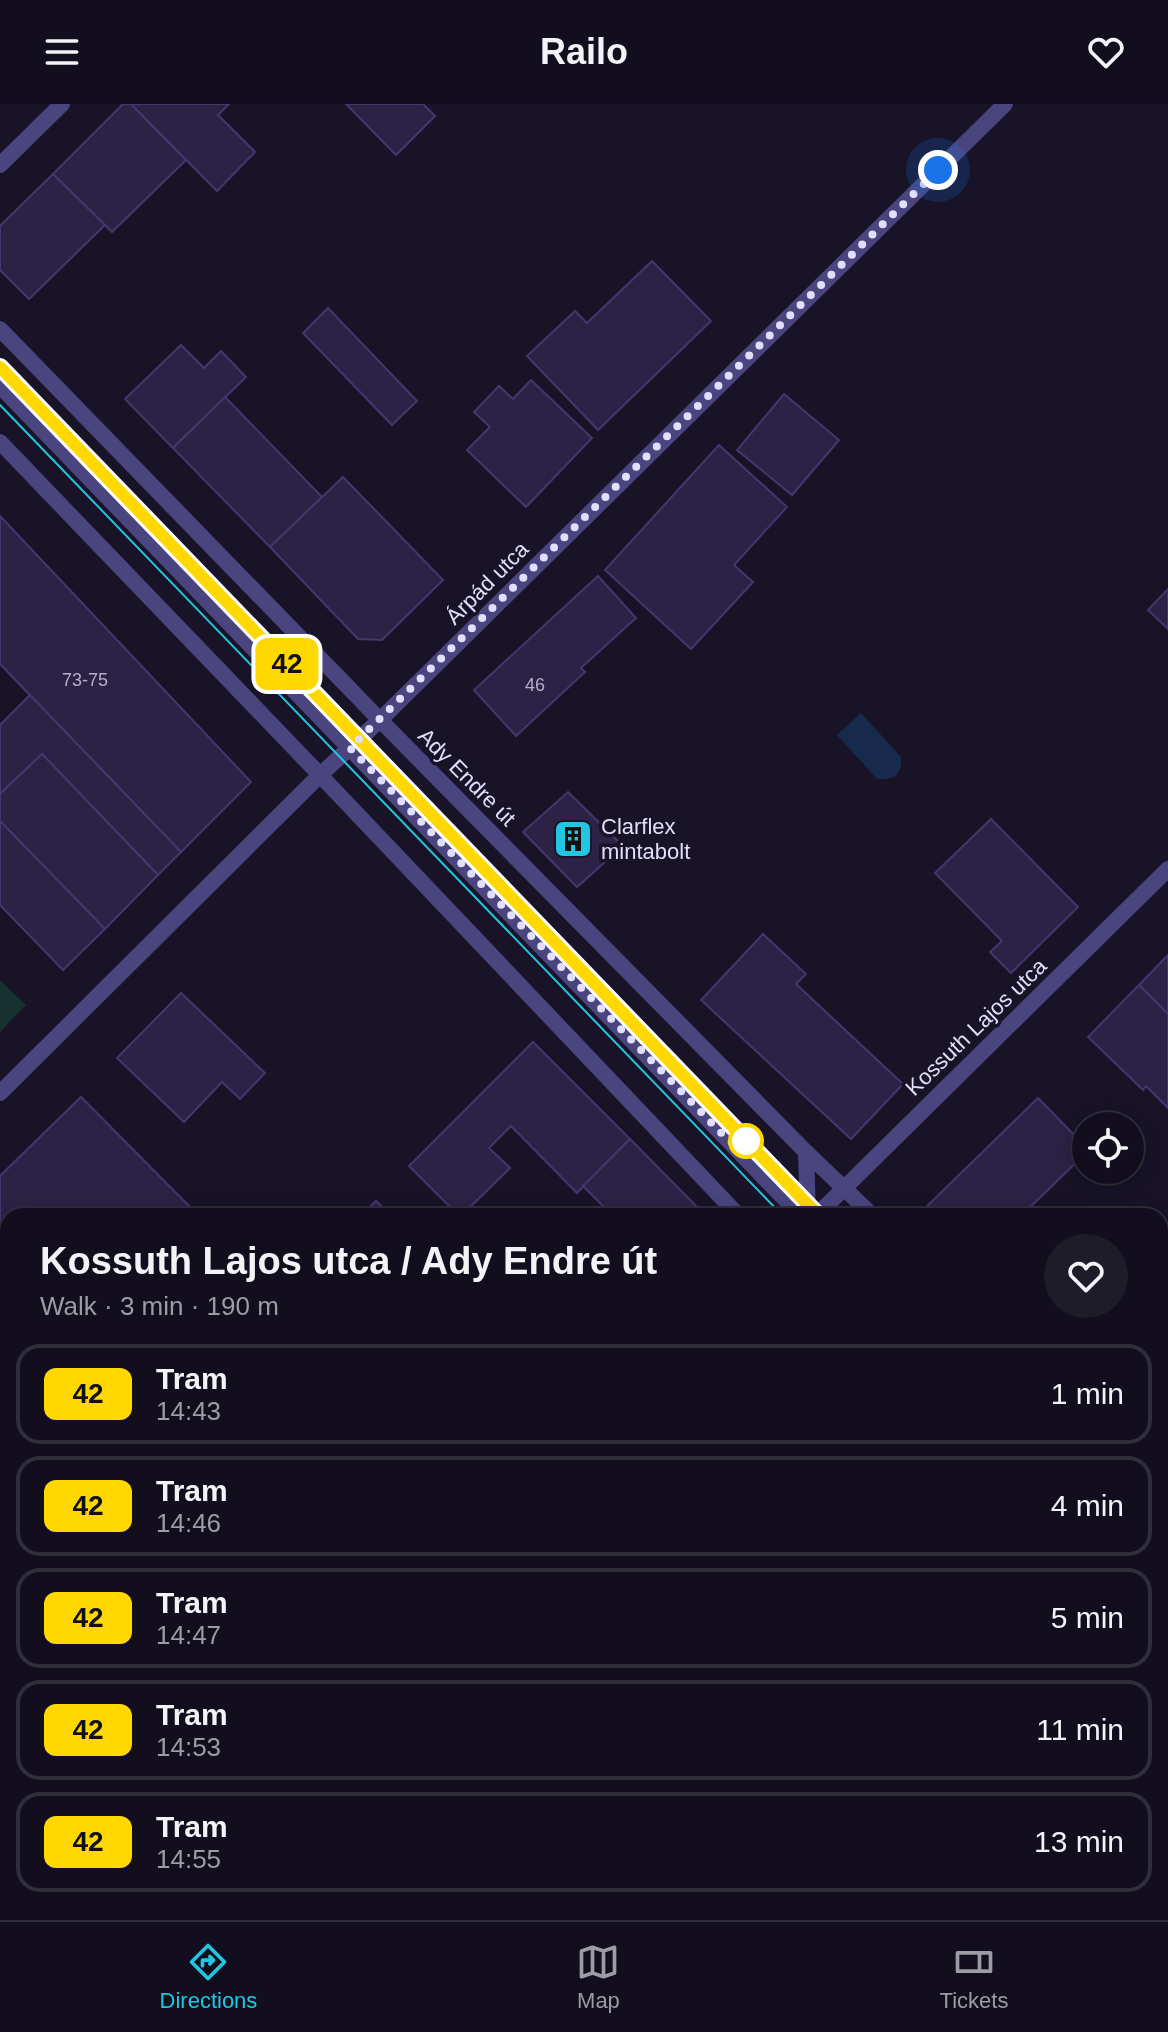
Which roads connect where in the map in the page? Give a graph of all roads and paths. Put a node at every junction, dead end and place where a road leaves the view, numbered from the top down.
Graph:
1 (62, 104) edge
2 (1005, 104) edge
3 (0, 165) edge
4 (0, 329) edge
5 (0, 386) edge
6 (0, 442) edge
7 (380, 720) junction
8 (350, 748) junction
9 (320, 775) junction
10 (1168, 869) edge
11 (0, 1093) edge
12 (806, 1152) junction
13 (844, 1188) junction
14 (731, 1208) edge
15 (793, 1208) edge
16 (808, 1208) edge
17 (824, 1208) edge
18 (865, 1208) edge

1 - 3 street
2 - 7 street, Árpád utca
4 - 7 street, Ady Endre út
5 - 8 street
6 - 9 street
7 - 8 street, Árpád utca
7 - 12 street, Ady Endre út
8 - 9 street, Árpád utca
8 - 15 street
9 - 11 street, Árpád utca
9 - 14 street
10 - 13 street, Kossuth Lajos utca
12 - 13 street, Ady Endre út
12 - 16 street
13 - 17 street, Kossuth Lajos utca
13 - 18 street, Ady Endre út

